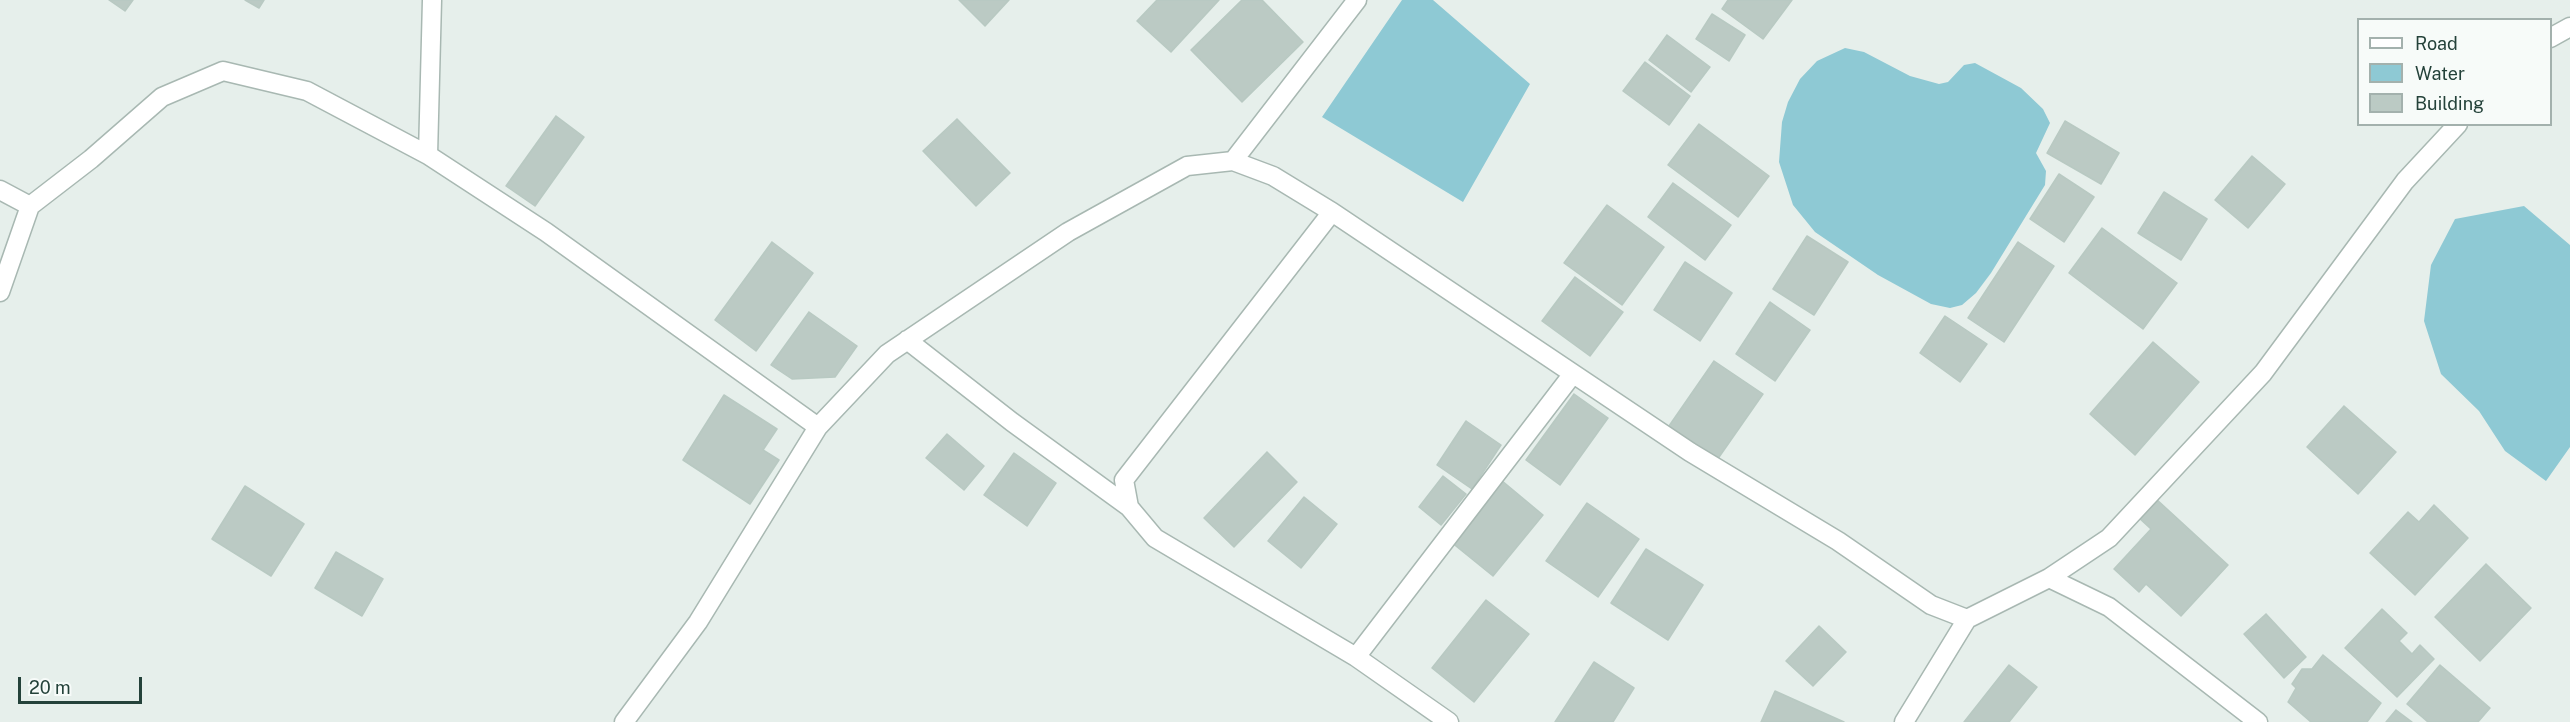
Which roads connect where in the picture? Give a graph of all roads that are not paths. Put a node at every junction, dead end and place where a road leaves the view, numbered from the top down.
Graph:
1 (432, 0) edge
2 (1357, 0) edge
3 (2570, 27) edge
4 (2552, 37) edge
5 (2456, 126) edge
6 (428, 155) junction
7 (1233, 161) junction
8 (0, 190) edge
9 (30, 206) junction
10 (1332, 212) junction
11 (0, 292) edge
12 (907, 340) junction
13 (1572, 375) junction
14 (818, 426) junction
15 (1129, 507) junction
16 (2049, 578) junction
17 (1966, 619) junction
18 (1356, 657) junction
19 (624, 722) edge
20 (1449, 722) edge
21 (1904, 722) edge
22 (2258, 722) edge

1 - 6 street
2 - 7 street
3 - 4 street
5 - 16 street
6 - 9 street
6 - 14 street
7 - 10 street
7 - 12 street
8 - 9 street
9 - 11 street
10 - 13 street
10 - 15 street
12 - 14 street
12 - 15 street
13 - 17 street
13 - 18 street
14 - 19 street
15 - 18 street
16 - 17 street
16 - 22 street
17 - 21 street
18 - 20 street

